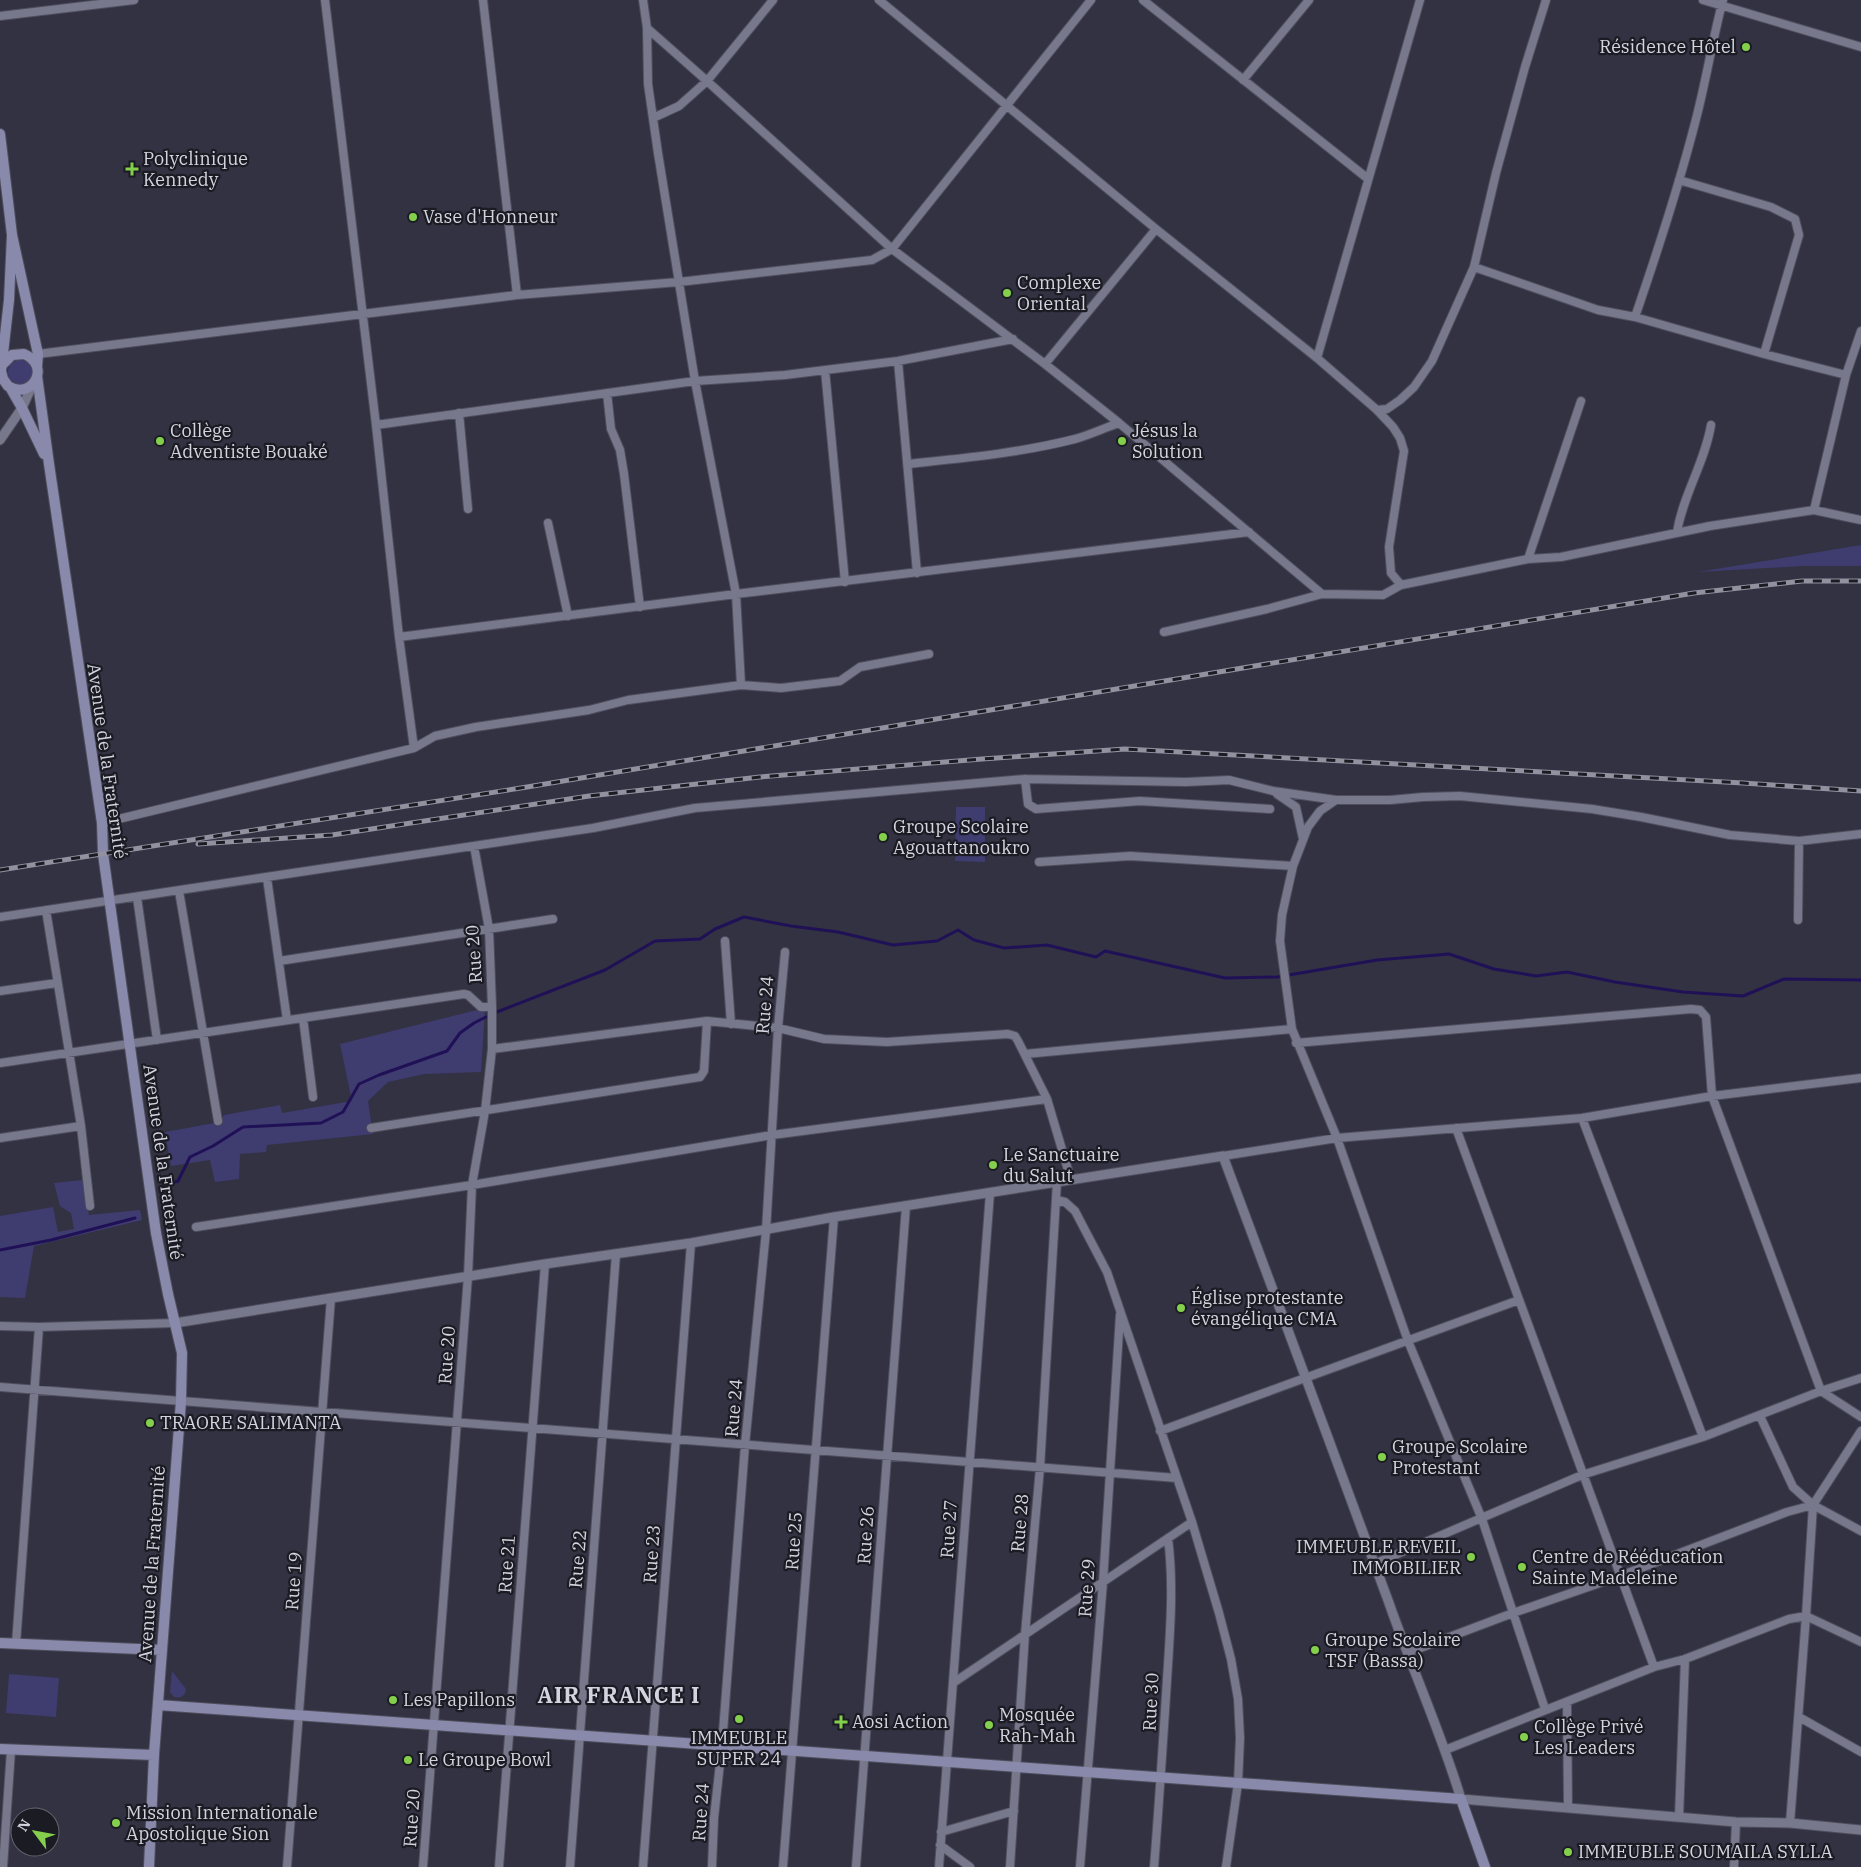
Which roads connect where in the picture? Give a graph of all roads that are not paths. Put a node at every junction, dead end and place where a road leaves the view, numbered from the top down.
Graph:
1 (134, 0) edge
2 (325, 0) edge
3 (483, 0) edge
4 (643, 0) edge
5 (773, 0) edge
6 (879, 0) edge
7 (1091, 0) edge
8 (1143, 0) edge
9 (1309, 0) edge
10 (1420, 0) edge
11 (1546, 0) edge
12 (1703, 0) edge
13 (1722, 3) edge
14 (0, 16) edge
15 (647, 28) junction
16 (1861, 47) edge
17 (1243, 80) junction
18 (707, 81) junction
19 (1006, 106) junction
20 (653, 118) junction
21 (0, 134) edge
22 (1367, 178) junction
23 (1679, 180) junction
24 (1156, 229) junction
25 (12, 235) junction
26 (892, 249) junction
27 (1474, 267) junction
28 (678, 282) junction
29 (517, 295) junction
30 (362, 314) junction
31 (1635, 317) junction
32 (1861, 331) edge
33 (1013, 339) junction
34 (38, 354) junction
35 (1764, 354) junction
36 (1317, 358) junction
37 (898, 361) junction
38 (1045, 364) junction
39 (1, 369) edge
40 (825, 370) junction
41 (1846, 375) junction
42 (36, 376) junction
43 (695, 381) junction
44 (10, 387) junction
45 (608, 393) junction
46 (1581, 401) dead end
47 (22, 408) junction
48 (1377, 410) junction
49 (459, 413) junction
50 (1119, 423) junction
51 (376, 425) junction
52 (1711, 425) dead end
53 (0, 440) edge
54 (49, 464) junction
55 (908, 464) junction
56 (468, 509) dead end
57 (1814, 510) junction
58 (1861, 520) edge
59 (548, 523) dead end
60 (1249, 532) junction
61 (1677, 532) junction
62 (1528, 559) junction
63 (917, 573) junction
64 (845, 582) junction
65 (1401, 585) junction
66 (736, 594) junction
67 (1322, 594) junction
68 (640, 608) junction
69 (568, 616) junction
70 (1164, 632) dead end
71 (399, 637) junction
72 (930, 654) dead end
73 (741, 685) junction
74 (414, 748) junction
75 (1025, 779) junction
76 (1273, 792) junction
77 (1336, 800) junction
78 (1270, 809) dead end
79 (102, 822) junction
80 (1861, 834) edge
81 (1303, 839) junction
82 (1799, 841) junction
83 (474, 846) junction
84 (1039, 862) dead end
85 (1293, 866) junction
86 (267, 878) junction
87 (179, 891) junction
88 (137, 897) junction
89 (110, 902) junction
90 (46, 910) junction
91 (0, 917) edge
92 (553, 919) dead end
93 (1798, 920) dead end
94 (489, 929) junction
95 (725, 941) dead end
96 (785, 952) dead end
97 (279, 961) junction
98 (58, 983) junction
99 (0, 991) edge
100 (492, 1007) junction
101 (303, 1018) junction
102 (287, 1020) junction
103 (707, 1022) junction
104 (731, 1024) junction
105 (778, 1028) junction
106 (1292, 1029) junction
107 (203, 1033) junction
108 (157, 1040) junction
109 (1296, 1043) junction
110 (130, 1044) junction
111 (492, 1049) junction
112 (68, 1054) junction
113 (1025, 1054) junction
114 (0, 1063) edge
115 (1861, 1078) edge
116 (1712, 1096) junction
117 (312, 1098) dead end
118 (1047, 1099) junction
119 (485, 1111) junction
120 (1582, 1118) junction
121 (218, 1121) dead end
122 (81, 1126) junction
123 (371, 1128) dead end
124 (1456, 1128) junction
125 (772, 1135) junction
126 (0, 1138) edge
127 (1337, 1138) junction
128 (1223, 1156) junction
129 (1071, 1180) junction
130 (1057, 1182) junction
131 (472, 1185) junction
132 (990, 1193) junction
133 (1056, 1200) junction
134 (90, 1206) dead end
135 (906, 1206) junction
136 (834, 1218) junction
137 (196, 1227) dead end
138 (766, 1231) junction
139 (691, 1243) junction
140 (616, 1254) junction
141 (545, 1264) junction
142 (468, 1276) junction
143 (331, 1298) junction
144 (1519, 1300) junction
145 (1120, 1311) junction
146 (175, 1323) junction
147 (0, 1326) edge
148 (39, 1327) junction
149 (1408, 1341) junction
150 (1307, 1377) junction
151 (1861, 1378) edge
152 (0, 1387) edge
153 (34, 1390) junction
154 (1822, 1391) junction
155 (181, 1401) junction
156 (322, 1412) junction
157 (1760, 1416) junction
158 (1861, 1417) edge
159 (457, 1423) junction
160 (533, 1428) junction
161 (1160, 1431) junction
162 (1861, 1431) edge
163 (603, 1434) junction
164 (1703, 1437) junction
165 (676, 1440) junction
166 (745, 1445) junction
167 (816, 1450) junction
168 (887, 1456) junction
169 (970, 1462) junction
170 (1040, 1468) junction
171 (1110, 1473) junction
172 (1582, 1475) junction
173 (1177, 1478) junction
174 (1813, 1505) junction
175 (1482, 1519) junction
176 (1192, 1522) junction
177 (1861, 1531) edge
178 (1168, 1538) junction
179 (1374, 1564) junction
180 (1620, 1576) junction
181 (1103, 1582) junction
182 (1513, 1613) junction
183 (1806, 1616) junction
184 (1025, 1634) junction
185 (1861, 1642) edge
186 (0, 1643) edge
187 (16, 1644) junction
188 (162, 1650) junction
189 (1407, 1653) junction
190 (1685, 1659) junction
191 (1654, 1667) junction
192 (953, 1683) junction
193 (1566, 1703) junction
194 (158, 1704) junction
195 (1545, 1710) junction
196 (299, 1715) junction
197 (1799, 1717) junction
198 (434, 1724) junction
199 (510, 1730) junction
200 (579, 1735) junction
201 (653, 1740) junction
202 (722, 1745) junction
203 (0, 1749) edge
204 (11, 1750) junction
205 (792, 1750) junction
206 (1446, 1750) junction
207 (1861, 1752) edge
208 (154, 1756) junction
209 (864, 1756) junction
210 (947, 1762) junction
211 (1017, 1767) junction
212 (1088, 1772) junction
213 (1161, 1777) junction
214 (1238, 1783) junction
215 (1461, 1799) junction
216 (1568, 1807) junction
217 (1014, 1811) junction
218 (1679, 1817) junction
219 (1736, 1822) junction
220 (1790, 1823) junction
221 (1861, 1830) edge
222 (942, 1832) junction
223 (940, 1845) junction
224 (3, 1867) edge
225 (149, 1867) edge
226 (287, 1867) edge
227 (423, 1867) edge
228 (499, 1867) edge
229 (570, 1867) edge
230 (643, 1867) edge
231 (712, 1867) edge
232 (783, 1867) edge
233 (856, 1867) edge
234 (939, 1867) edge
235 (970, 1867) edge
236 (1010, 1867) edge
237 (1080, 1867) edge
238 (1154, 1867) edge
239 (1226, 1867) edge
240 (1485, 1867) edge
241 (1734, 1867) edge

1 - 14 street
2 - 30 street
3 - 29 street
4 - 15 street
5 - 18 street
6 - 19 street
7 - 19 street
8 - 17 street
9 - 17 street
10 - 22 street
11 - 27 street
12 - 13 street
13 - 16 street
13 - 23 street
15 - 18 street
15 - 20 street
17 - 22 street
18 - 20 street
18 - 26 street
19 - 24 street
19 - 26 street
20 - 28 street
21 - 25 main road, Avenue de la Fraternité
22 - 36 street
23 - 31 street
23 - 35 street
24 - 36 street
24 - 38 street
25 - 34 main road, Avenue de la Fraternité
25 - 39 main road, Avenue de la Fraternité
26 - 28 street
26 - 33 street
27 - 31 street
27 - 48 street
28 - 29 street
28 - 43 street
29 - 30 street
30 - 34 street
30 - 51 street
31 - 35 street
32 - 41 street
33 - 37 street
33 - 38 street
34 - 42 main road, Avenue de la Fraternité
35 - 41 street
36 - 48 street
37 - 40 street
37 - 55 street
38 - 50 street
39 - 42 main road
39 - 44 main road
40 - 43 street
40 - 64 street
41 - 57 street
42 - 44 main road
42 - 47 street
42 - 54 main road, Avenue de la Fraternité
43 - 45 street
43 - 66 street
44 - 47 main road, Avenue de la Fraternité
45 - 49 street
45 - 68 street
46 - 62 street
47 - 53 street
47 - 54 main road, Avenue de la Fraternité
48 - 65 street
49 - 51 street
49 - 56 street
50 - 55 street
50 - 60 street
51 - 71 street
52 - 61 street
54 - 79 main road, Avenue de la Fraternité
55 - 63 street
57 - 58 street
57 - 61 street
59 - 69 street
60 - 63 street
60 - 67 street
61 - 62 street
62 - 65 street
63 - 64 street
64 - 66 street
65 - 67 street
66 - 68 street
66 - 73 street
67 - 70 street
68 - 69 street
69 - 71 street
71 - 74 street
72 - 73 street
73 - 74 street
74 - 79 street
75 - 76 street
75 - 78 street
75 - 83 street
76 - 77 street
76 - 81 street
77 - 81 street
77 - 82 street
79 - 89 main road, Avenue de la Fraternité
80 - 82 street
81 - 85 street
82 - 93 street
83 - 86 street
83 - 94 street, Rue 20
84 - 85 street
85 - 106 street
86 - 87 street
86 - 97 street
87 - 88 street
87 - 107 street
88 - 89 street
88 - 108 street
89 - 90 street
89 - 110 main road, Avenue de la Fraternité
90 - 91 street
90 - 98 street
92 - 94 street
94 - 97 street
94 - 100 street, Rue 20
95 - 104 street
96 - 105 street, Rue 24
97 - 102 street
98 - 99 street
98 - 112 street
100 - 101 street
100 - 111 street, Rue 20
101 - 102 street
101 - 117 street
102 - 107 street
103 - 104 street
103 - 111 street
103 - 119 street
104 - 105 street
105 - 113 street
105 - 125 street, Rue 24
106 - 109 street
106 - 113 street
107 - 108 street
107 - 121 street
108 - 110 street
109 - 116 street
109 - 127 street
110 - 112 street
110 - 146 main road, Avenue de la Fraternité
111 - 119 street, Rue 20
112 - 114 street
112 - 122 street
113 - 118 street
115 - 116 street
116 - 120 street
116 - 154 street
118 - 125 street
118 - 129 street
119 - 123 street
119 - 131 street, Rue 20
120 - 124 street
120 - 164 street
122 - 126 street
122 - 134 street
124 - 127 street
124 - 144 street
125 - 131 street
125 - 138 street, Rue 24
127 - 128 street
127 - 149 street
128 - 129 street
128 - 150 street
129 - 130 street
130 - 132 street
130 - 133 street, Rue 28
131 - 137 street
131 - 142 street, Rue 20
132 - 135 street
132 - 169 street, Rue 27
133 - 145 street
133 - 170 street, Rue 28
135 - 136 street
135 - 168 street, Rue 26
136 - 138 street
136 - 167 street, Rue 25
138 - 139 street
138 - 166 street, Rue 24
139 - 140 street
139 - 165 street, Rue 23
140 - 141 street
140 - 163 street, Rue 22
141 - 142 street
141 - 160 street, Rue 21
142 - 143 street
142 - 159 street, Rue 20
143 - 146 street
143 - 156 street, Rue 19
144 - 149 street
144 - 172 street
145 - 161 street
145 - 171 street, Rue 29
146 - 148 street
146 - 155 main road, Avenue de la Fraternité
147 - 148 street
148 - 153 street
149 - 150 street
149 - 175 street
150 - 161 street
150 - 179 street
151 - 154 street
152 - 153 street
153 - 155 street
153 - 187 street
154 - 157 street
154 - 158 street
155 - 156 street
155 - 188 main road, Avenue de la Fraternité
156 - 159 street
156 - 196 street, Rue 19
157 - 164 street
157 - 174 street
159 - 160 street
159 - 198 street, Rue 20
160 - 163 street
160 - 199 street, Rue 21
161 - 173 street
162 - 174 street
163 - 165 street
163 - 200 street, Rue 22
164 - 172 street
165 - 166 street
165 - 201 street, Rue 23
166 - 167 street
166 - 202 street, Rue 24
167 - 168 street
167 - 205 street, Rue 25
168 - 169 street
168 - 209 street, Rue 26
169 - 170 street
169 - 192 street, Rue 27
170 - 171 street
170 - 184 street, Rue 28
171 - 173 street
171 - 181 street, Rue 29
172 - 175 street
172 - 180 street
173 - 176 street
174 - 177 street
174 - 180 street
174 - 183 street
175 - 179 street
175 - 182 street
176 - 178 street
176 - 214 street
178 - 181 street
178 - 213 street, Rue 30
179 - 189 street
180 - 182 street
180 - 191 street
181 - 184 street
181 - 212 street, Rue 29
182 - 189 street
182 - 195 street
183 - 185 street
183 - 190 street
183 - 197 street
184 - 192 street
184 - 211 street, Rue 28
186 - 187 main road
187 - 188 main road
188 - 194 main road, Avenue de la Fraternité
189 - 206 street
190 - 191 street
190 - 218 street
191 - 193 street
192 - 210 street, Rue 27
193 - 195 street
193 - 216 street
194 - 196 main road
194 - 208 main road, Avenue de la Fraternité
195 - 206 street
196 - 198 main road
196 - 226 street, Rue 19
197 - 207 street
197 - 220 street
198 - 199 main road
198 - 227 street, Rue 20
199 - 200 main road
199 - 228 street, Rue 21
200 - 201 main road
200 - 229 street, Rue 22
201 - 202 main road
201 - 230 street, Rue 23
202 - 205 main road
202 - 231 street, Rue 24
203 - 204 main road
204 - 208 main road
204 - 224 street
205 - 209 main road
205 - 232 street, Rue 25
206 - 215 street
208 - 225 main road, Avenue de la Fraternité
209 - 210 main road
209 - 233 street, Rue 26
210 - 211 main road
210 - 222 street, Rue 27
211 - 212 main road
211 - 217 street, Rue 28
212 - 213 main road
212 - 237 street, Rue 29
213 - 214 main road
213 - 238 street, Rue 30
214 - 215 main road
214 - 239 street
215 - 216 street
215 - 240 main road
216 - 218 street
217 - 222 street
217 - 236 street, Rue 28
218 - 219 street
219 - 220 street
219 - 241 street
220 - 221 street
222 - 223 street, Rue 27
223 - 234 street, Rue 27
223 - 235 street

